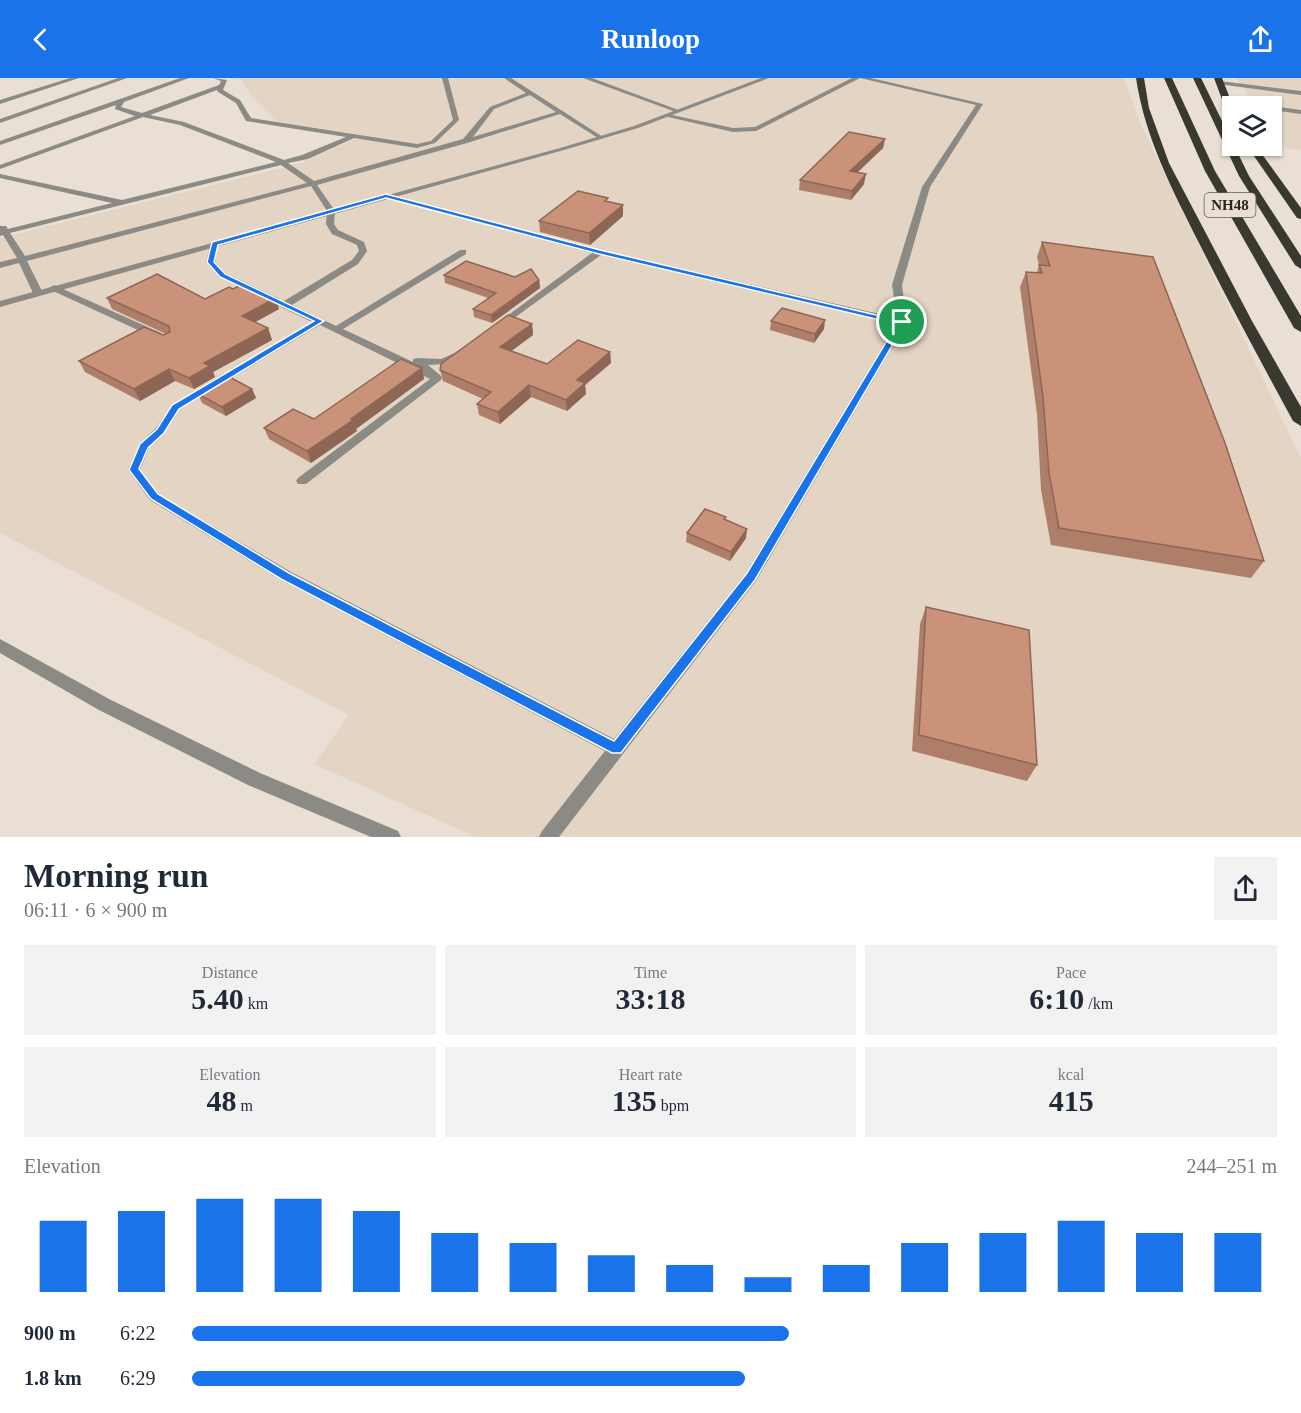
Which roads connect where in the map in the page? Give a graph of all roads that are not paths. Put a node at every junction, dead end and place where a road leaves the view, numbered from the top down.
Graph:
1 (76, 78) edge
2 (124, 78) edge
3 (186, 78) edge
4 (216, 78) edge
5 (445, 78) edge
6 (507, 78) edge
7 (586, 78) edge
8 (766, 78) edge
9 (857, 78) edge
10 (863, 78) edge
11 (1140, 78) edge
12 (1168, 78) edge
13 (1197, 78) edge
14 (1219, 80) edge
15 (220, 87) junction
16 (530, 93) junction
17 (1301, 93) edge
18 (1225, 96) edge
19 (123, 99) junction
20 (0, 102) edge
21 (1282, 109) edge
22 (678, 111) junction
23 (561, 112) junction
24 (1301, 112) edge
25 (140, 115) junction
26 (667, 116) junction
27 (0, 121) edge
28 (352, 137) junction
29 (600, 137) junction
30 (465, 142) junction
31 (0, 144) edge
32 (1258, 156) edge
33 (283, 163) junction
34 (0, 167) edge
35 (0, 176) edge
36 (312, 183) junction
37 (386, 196) junction
38 (123, 203) junction
39 (331, 211) junction
40 (1301, 216) edge
41 (2, 230) edge
42 (214, 244) junction
43 (463, 252) dead end
44 (599, 252) junction
45 (22, 259) junction
46 (0, 265) edge
47 (1301, 265) edge
48 (54, 288) junction
49 (38, 293) junction
50 (0, 304) edge
51 (285, 304) junction
52 (320, 321) junction
53 (902, 322) junction
54 (1301, 328) edge
55 (337, 329) junction
56 (494, 330) edge
57 (169, 340) edge
58 (466, 349) edge
59 (437, 378) junction
60 (1301, 421) edge
61 (302, 481) dead end
62 (0, 645) edge
63 (616, 749) junction
64 (392, 837) edge
65 (548, 837) edge

1 - 20 street
2 - 27 street
3 - 19 street
4 - 15 street
5 - 28 street
6 - 16 street
7 - 22 street
8 - 22 street
9 - 26 street
10 - 53 street
11 - 60 highway
12 - 54 highway, NH48
13 - 47 highway, NH48
14 - 17 street
14 - 18 highway
15 - 25 street
15 - 28 street
16 - 23 street
16 - 30 street
19 - 25 street
19 - 31 street
21 - 24 street
22 - 26 street
23 - 29 street
23 - 30 street
25 - 33 street
25 - 34 street
26 - 29 street
28 - 33 street
29 - 37 street
30 - 36 street
32 - 40 highway
33 - 36 street
33 - 38 street
35 - 38 street
36 - 39 street
36 - 45 street
37 - 39 street
37 - 44 street
38 - 41 street
39 - 42 street
39 - 51 street
41 - 45 street
42 - 48 street
42 - 51 street
43 - 55 street
44 - 53 street
44 - 56 street
45 - 46 street
45 - 49 street
48 - 49 street
48 - 57 street
49 - 50 street
51 - 52 street
52 - 55 street
52 - 63 street
53 - 63 street
55 - 59 street
58 - 59 street
59 - 61 street
62 - 64 street
63 - 65 street

